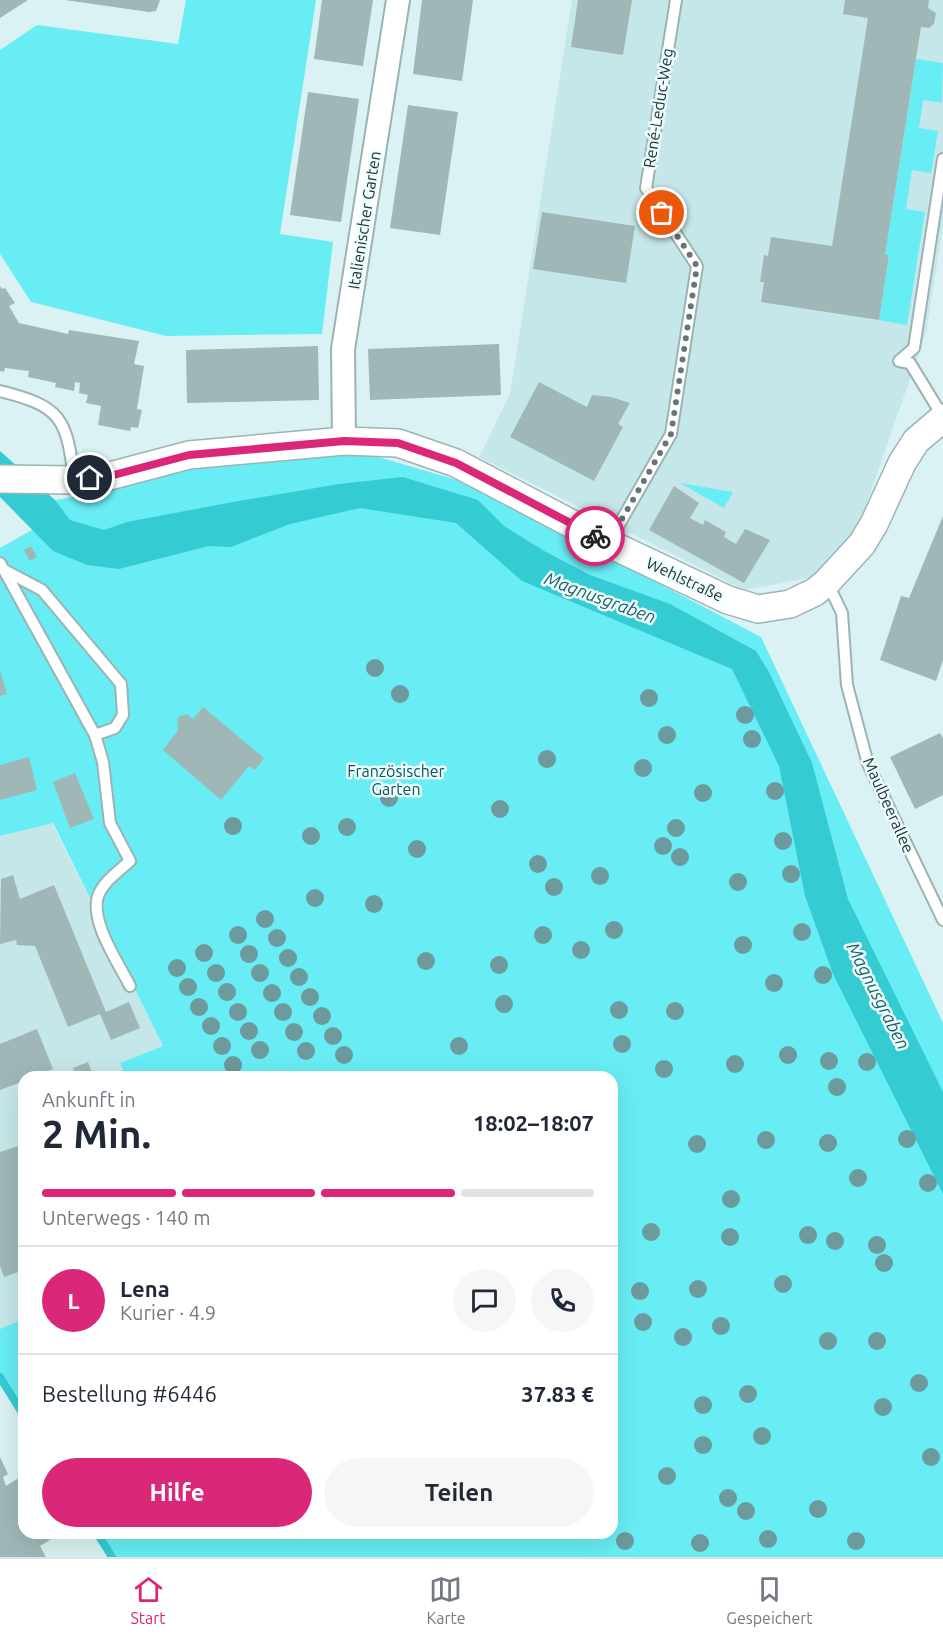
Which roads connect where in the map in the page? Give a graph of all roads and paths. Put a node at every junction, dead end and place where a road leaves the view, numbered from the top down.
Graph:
1 (398, 0) edge
2 (676, 0) edge
3 (943, 159) edge
4 (0, 391) edge
5 (943, 418) edge
6 (344, 441) junction
7 (0, 479) edge
8 (74, 480) junction
9 (608, 543) junction
10 (2, 566) edge
11 (827, 582) junction
12 (94, 735) junction
13 (943, 920) edge
14 (130, 986) dead end

1 - 6 street, Italienischer Garten
2 - 9 lane, René-Leduc-Weg
3 - 5 lane
4 - 8 lane
5 - 11 street, Wehlstraße
6 - 8 street, Wehlstraße
6 - 9 street, Wehlstraße
7 - 8 street, Wehlstraße
9 - 11 street, Wehlstraße
10 - 12 lane
10 - 12 lane
11 - 13 lane, Maulbeerallee
12 - 14 lane

